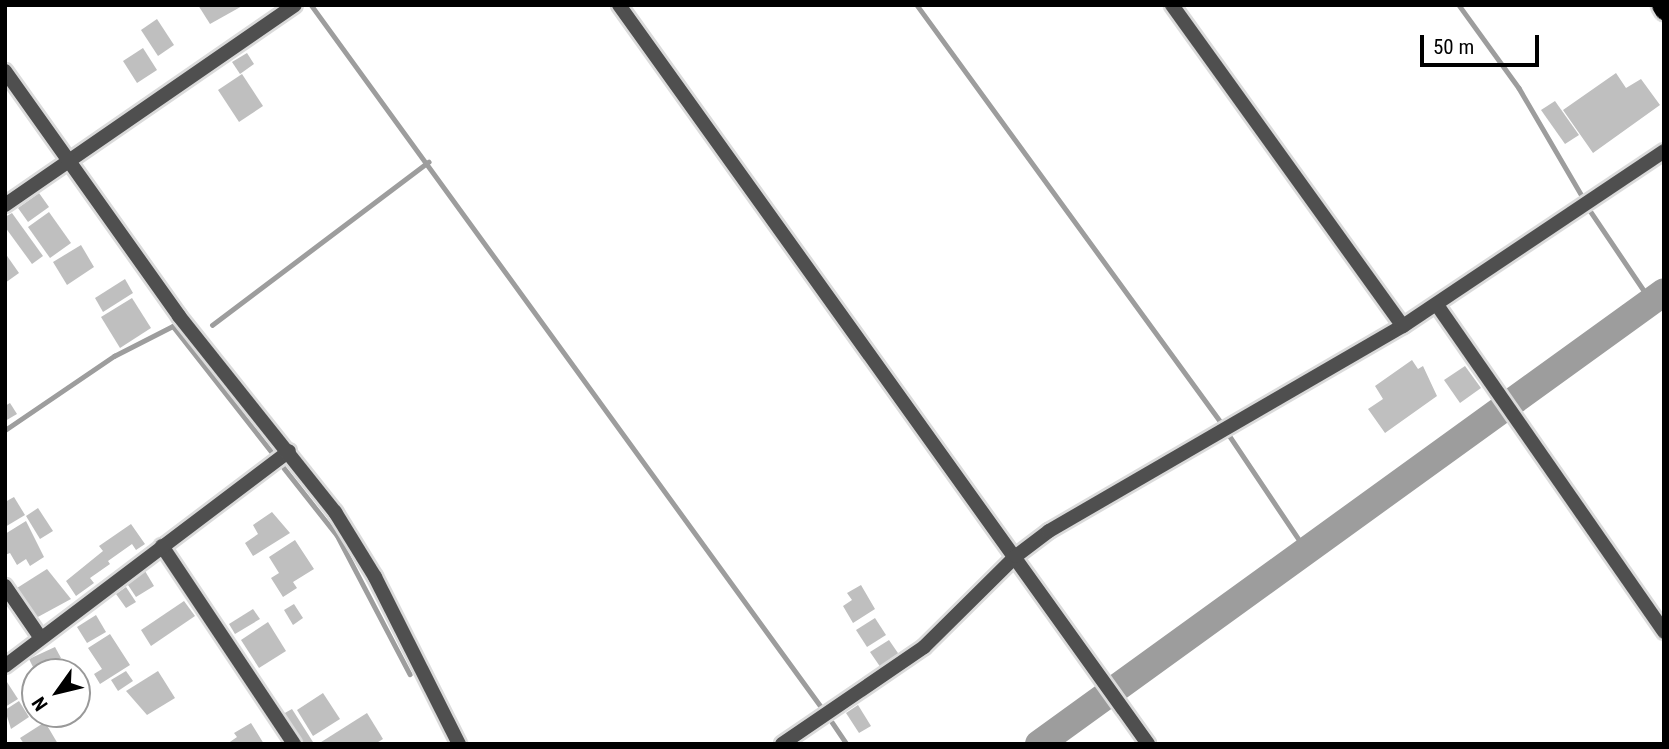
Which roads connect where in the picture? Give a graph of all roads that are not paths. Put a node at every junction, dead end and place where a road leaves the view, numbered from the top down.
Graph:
1 (295, 5) edge
2 (619, 5) edge
3 (1172, 5) edge
4 (5, 71) edge
5 (1664, 151) edge
6 (68, 162) junction
7 (5, 205) edge
8 (1437, 305) junction
9 (1403, 326) junction
10 (289, 451) junction
11 (162, 546) junction
12 (1016, 555) junction
13 (5, 586) edge
14 (1664, 632) edge
15 (40, 637) junction
16 (5, 666) edge
17 (294, 744) edge
18 (459, 744) edge
19 (782, 744) edge
20 (1148, 744) edge

1 - 6 street
2 - 12 street
3 - 9 street
4 - 6 street
5 - 8 street
6 - 7 street
6 - 10 street
8 - 9 street
8 - 14 street
9 - 12 street
10 - 11 street
10 - 18 street
11 - 15 street
11 - 17 street
12 - 19 street
12 - 20 street
13 - 15 street
15 - 16 street

